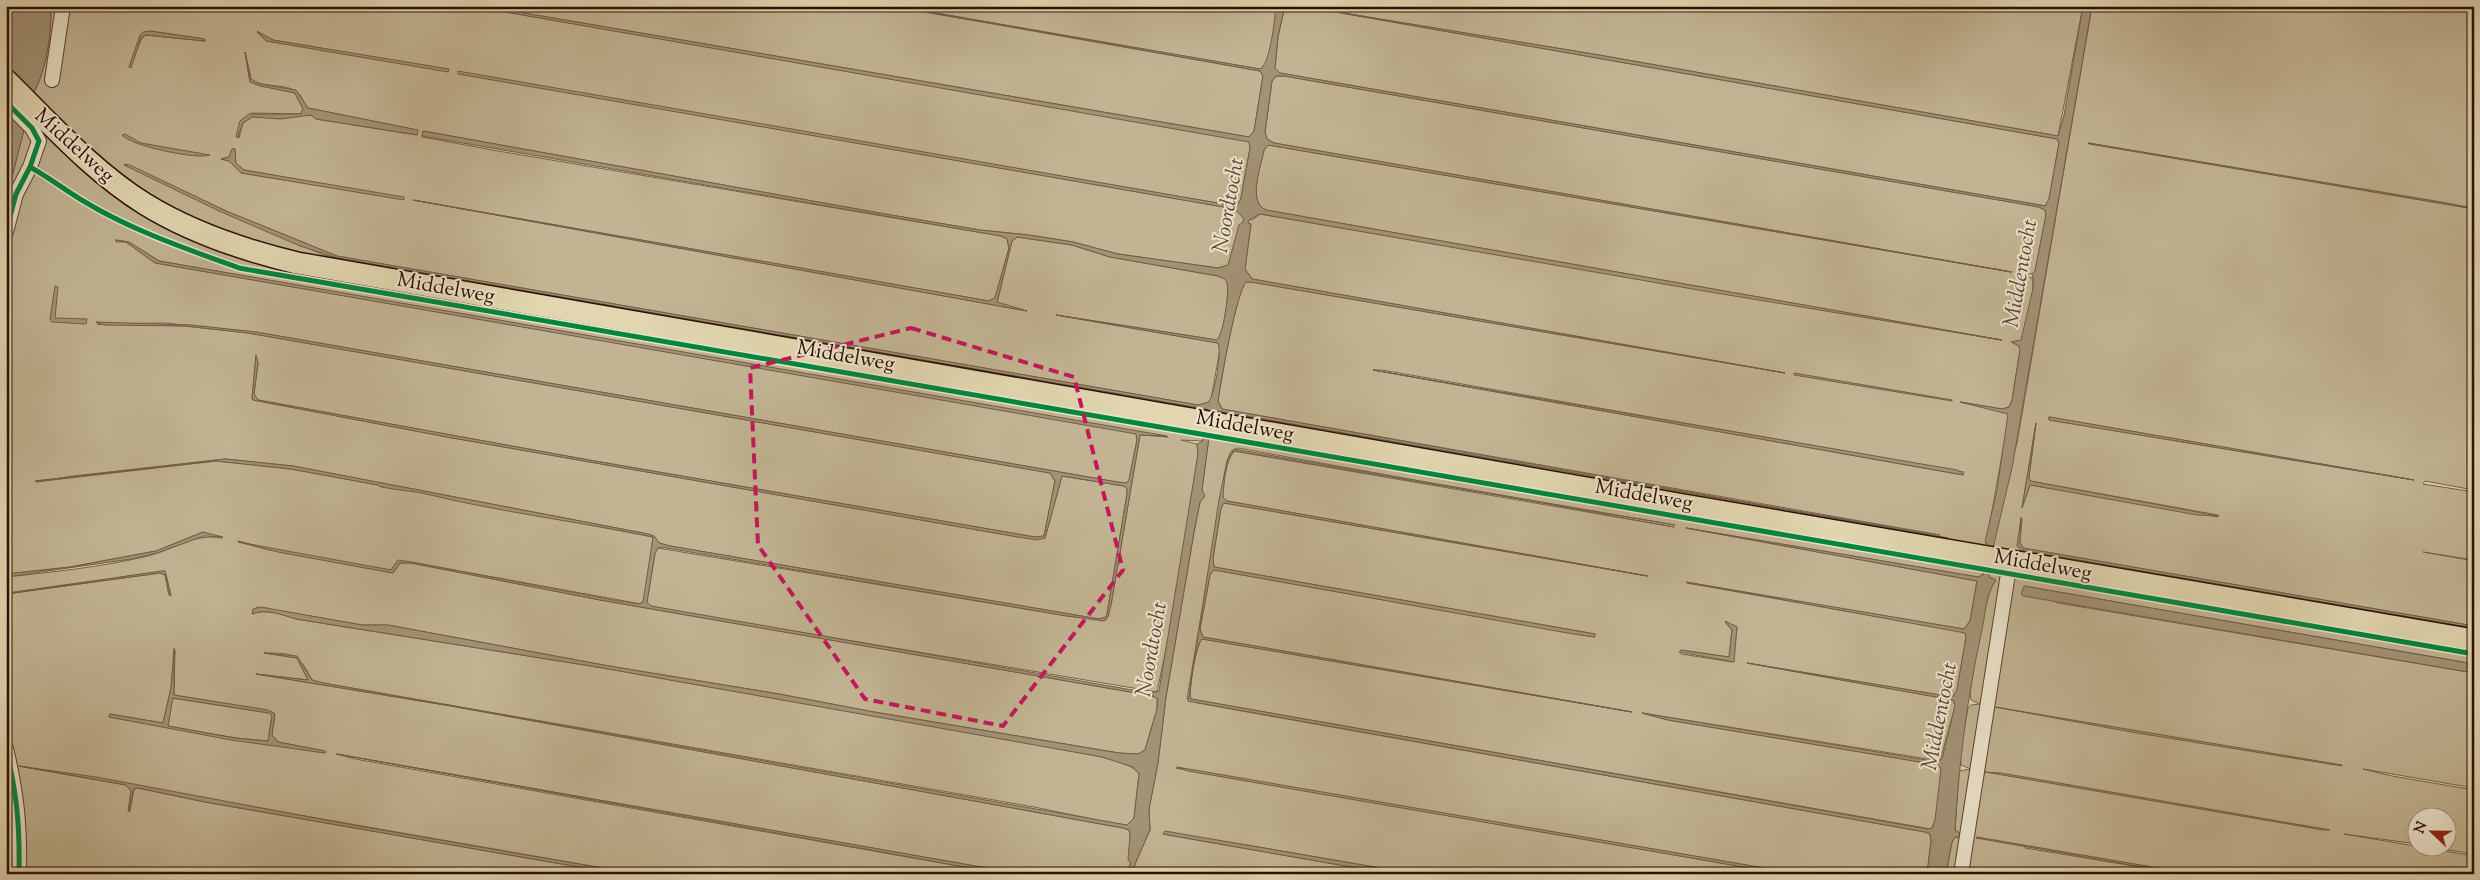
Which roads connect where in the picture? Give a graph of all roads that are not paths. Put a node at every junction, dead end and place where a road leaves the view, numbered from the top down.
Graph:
1 (63, 6) edge
2 (6, 80) edge
3 (52, 80) dead end
4 (6, 102) edge
5 (29, 113) junction
6 (6, 232) edge
7 (2010, 561) junction
8 (2474, 640) edge
9 (6, 748) edge
10 (18, 874) edge
11 (1961, 874) edge

1 - 3 street
2 - 5 main road, Middelweg
4 - 5 street
5 - 6 street
5 - 7 main road, Middelweg
7 - 8 main road, Middelweg
7 - 11 street
9 - 10 street

